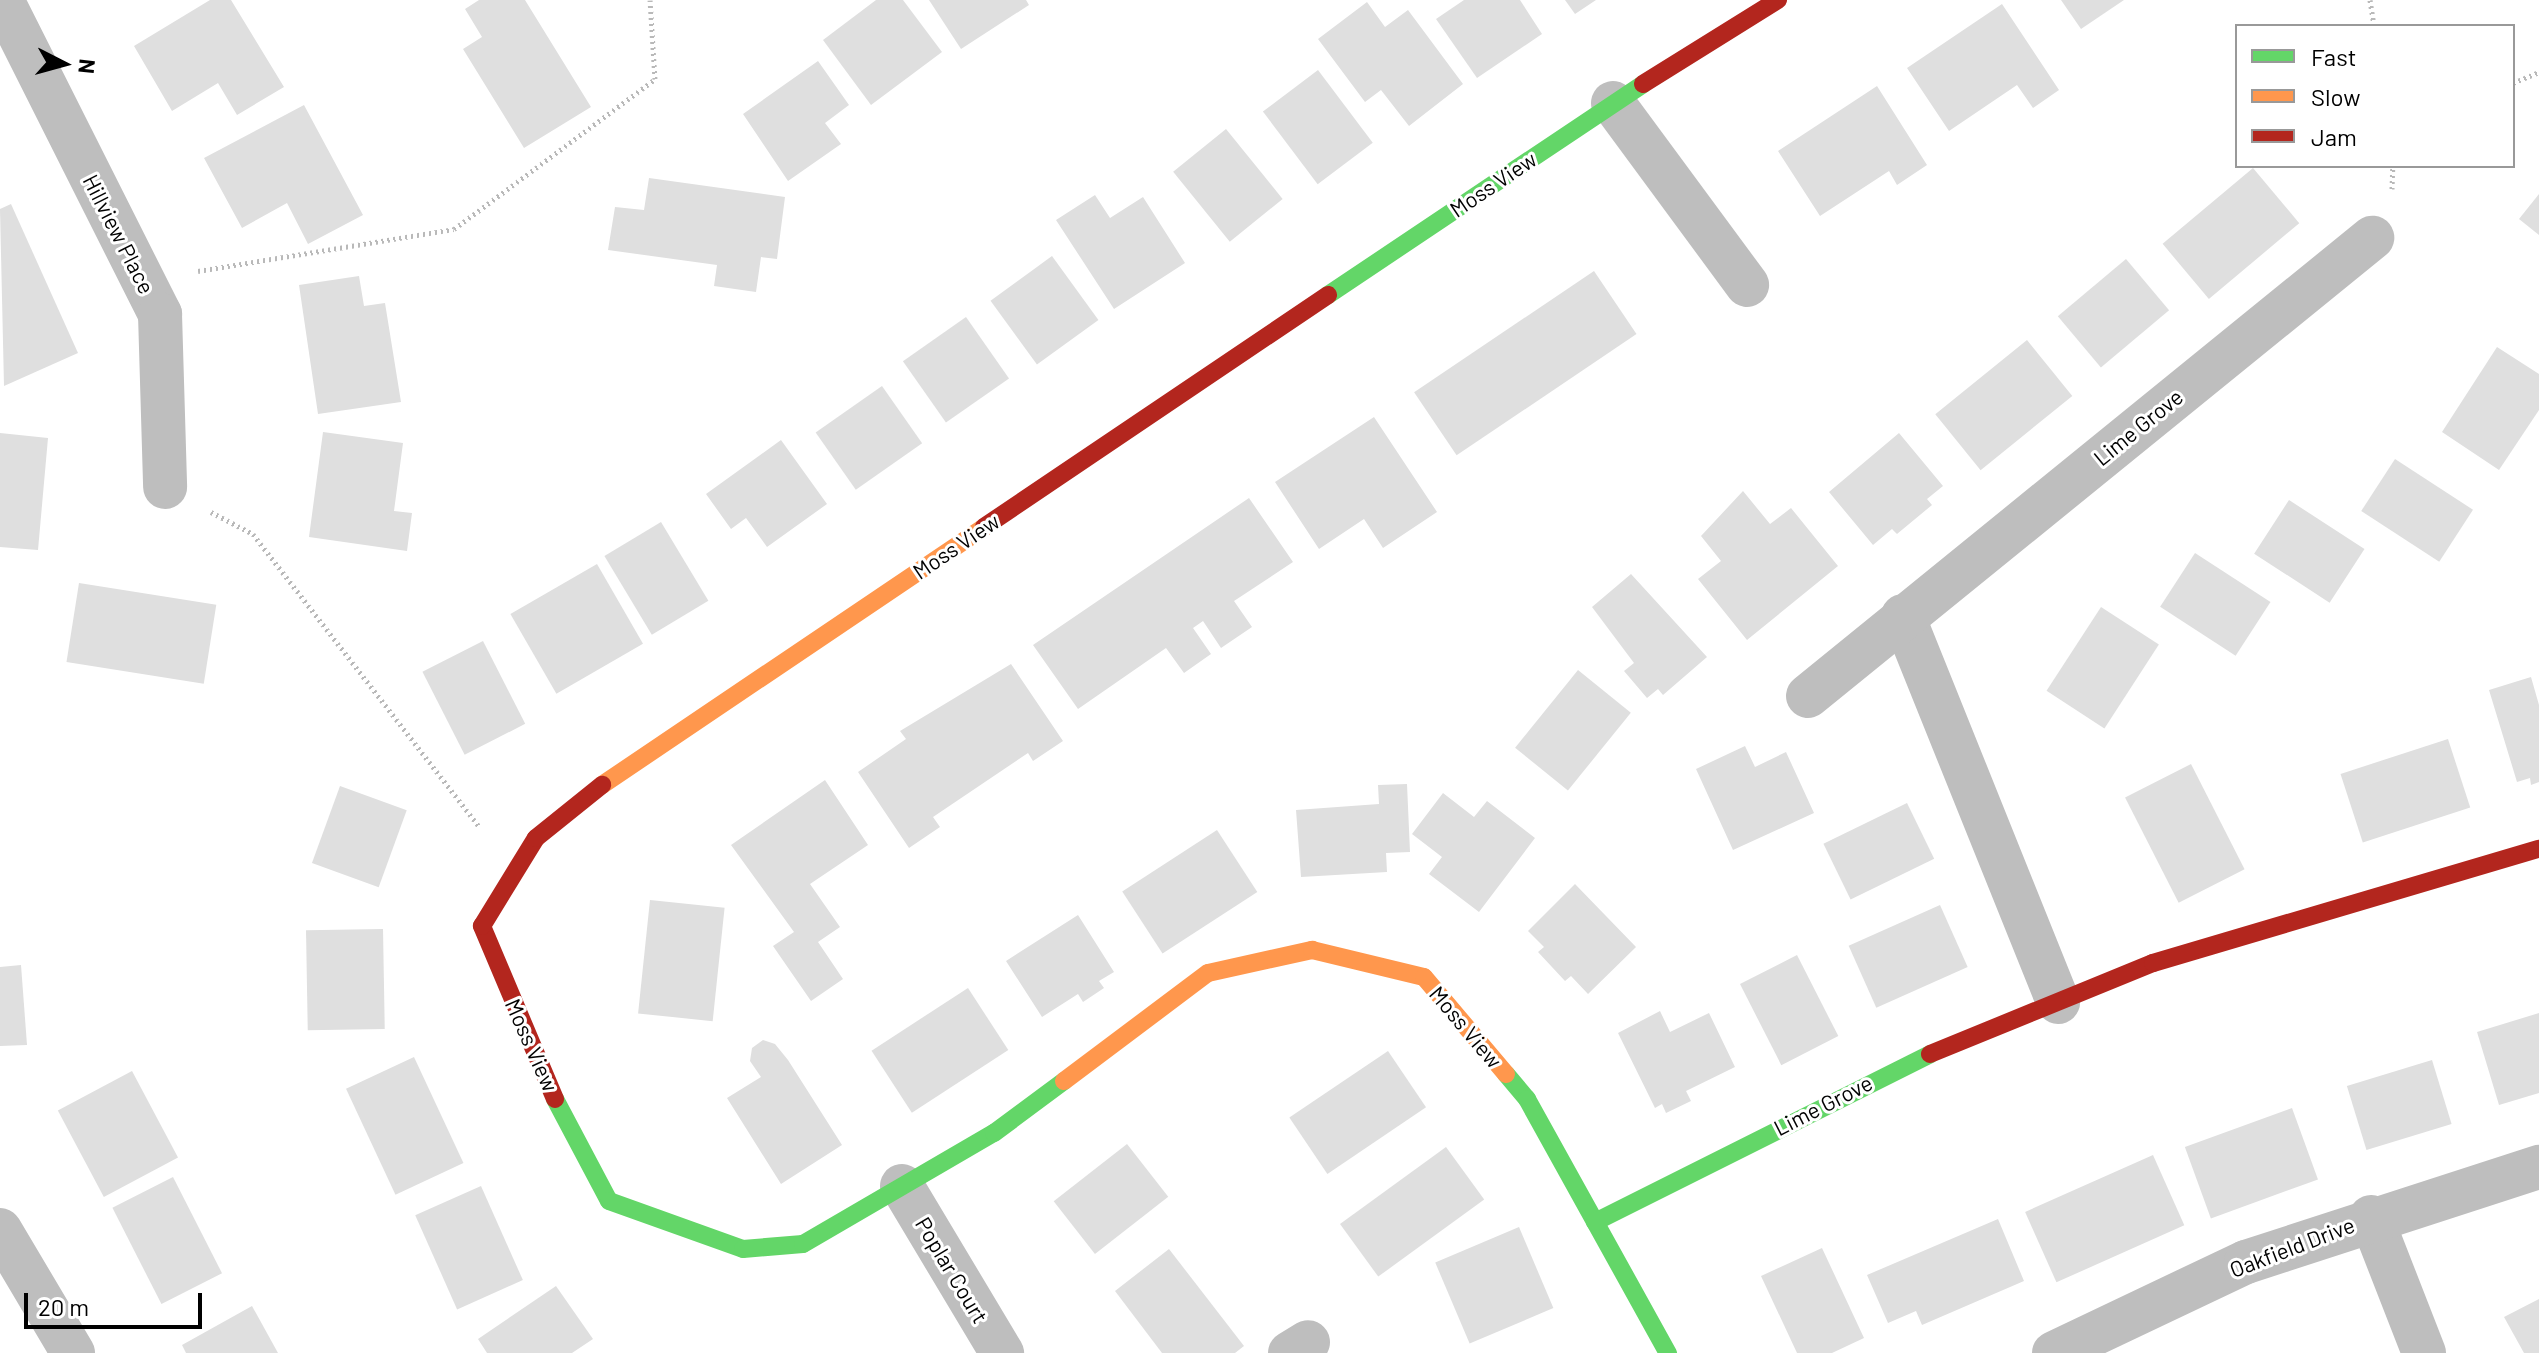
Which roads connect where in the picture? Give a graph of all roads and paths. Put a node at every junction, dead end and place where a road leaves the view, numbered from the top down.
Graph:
1 (2, 0) edge
2 (650, 0) edge
3 (1778, 0) edge
4 (2370, 0) edge
5 (2374, 24) edge
6 (2539, 72) edge
7 (2515, 82) edge
8 (1613, 103) junction
9 (2372, 238) dead end
10 (142, 281) junction
11 (1747, 285) dead end
12 (165, 487) joint
13 (1903, 616) junction
14 (1808, 696) dead end
15 (2539, 849) edge
16 (515, 873) junction
17 (2058, 1002) junction
18 (2539, 1167) edge
19 (902, 1186) junction
20 (2371, 1217) junction
21 (1595, 1222) junction
22 (0, 1230) edge
23 (73, 1353) edge
24 (1002, 1353) edge
25 (1668, 1353) edge
26 (2054, 1353) edge
27 (2424, 1353) edge

1 - 10 street, Hillview Place
2 - 10 path
3 - 8 street, Moss View
4 - 5 path
6 - 7 path
8 - 11 street
8 - 16 street, Moss View
9 - 13 street, Lime Grove
10 - 12 street, Hillview Place
12 - 16 path
13 - 14 street, Lime Grove
13 - 17 street
15 - 17 street, Lime Grove
16 - 19 street, Moss View
17 - 21 street, Lime Grove
18 - 20 street, Oakfield Drive
19 - 21 street, Moss View
19 - 24 street, Poplar Court
20 - 26 street, Oakfield Drive
20 - 27 street
21 - 25 street, Moss View
22 - 23 street

